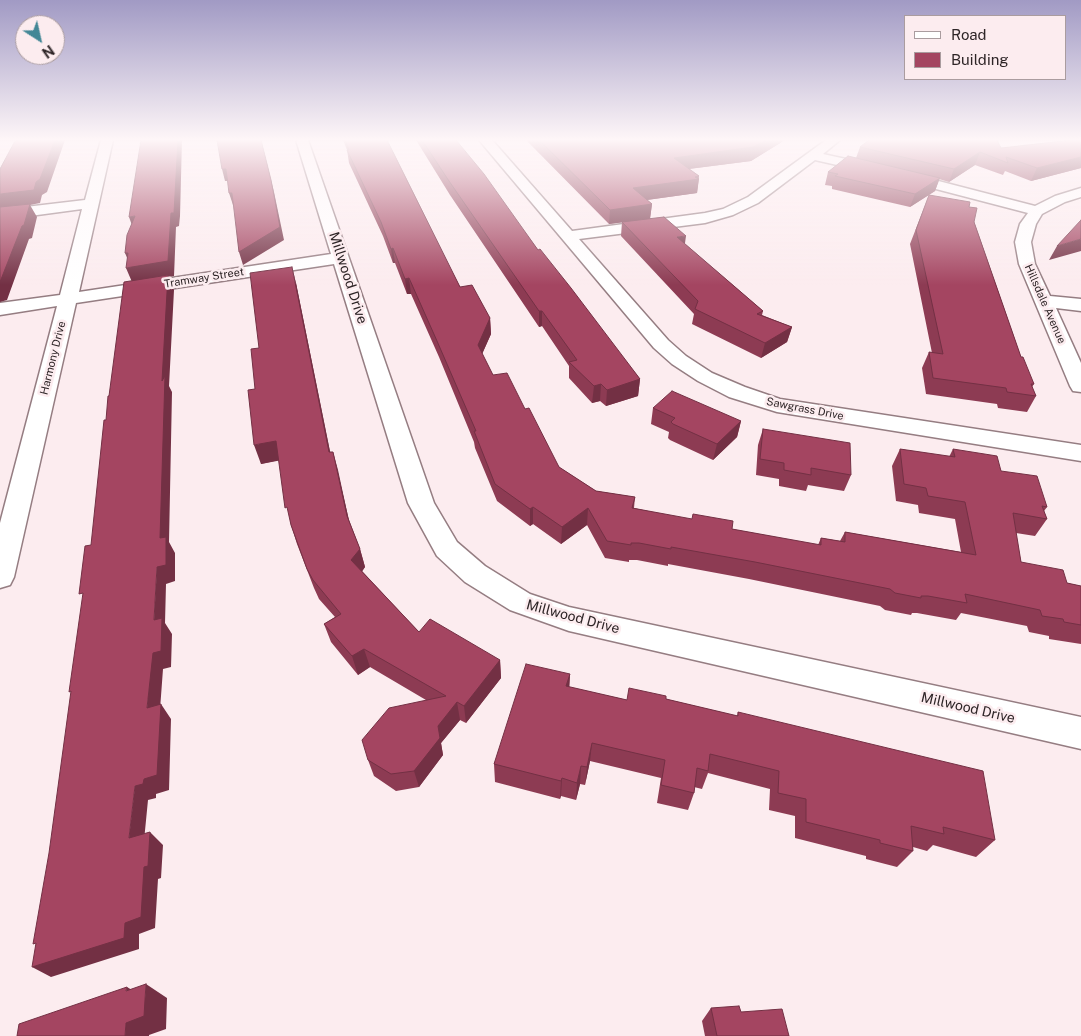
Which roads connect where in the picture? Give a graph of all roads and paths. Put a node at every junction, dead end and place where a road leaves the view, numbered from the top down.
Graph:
1 (95, 188) edge
2 (318, 188) edge
3 (527, 188) edge
4 (769, 188) edge
5 (951, 188) edge
6 (1081, 192) edge
7 (91, 204) junction
8 (1037, 211) junction
9 (0, 214) edge
10 (568, 236) junction
11 (341, 258) junction
12 (68, 299) junction
13 (1043, 301) junction
14 (1081, 305) edge
15 (0, 309) edge
16 (1081, 386) edge
17 (1081, 453) edge
18 (8, 514) edge
19 (0, 576) edge
20 (1081, 733) edge

1 - 7 street, Harmony Drive
2 - 11 street, Millwood Drive
3 - 10 street, Sawgrass Drive
4 - 10 street
5 - 8 street
6 - 8 street
7 - 9 street
7 - 12 street, Harmony Drive
8 - 13 street, Hillsdale Avenue
10 - 17 street, Sawgrass Drive
11 - 12 street, Tramway Street
11 - 20 street, Millwood Drive
12 - 15 street, Tramway Street
12 - 18 street, Harmony Drive
13 - 14 street
13 - 16 street, Hillsdale Avenue
18 - 19 street, Harmony Drive

